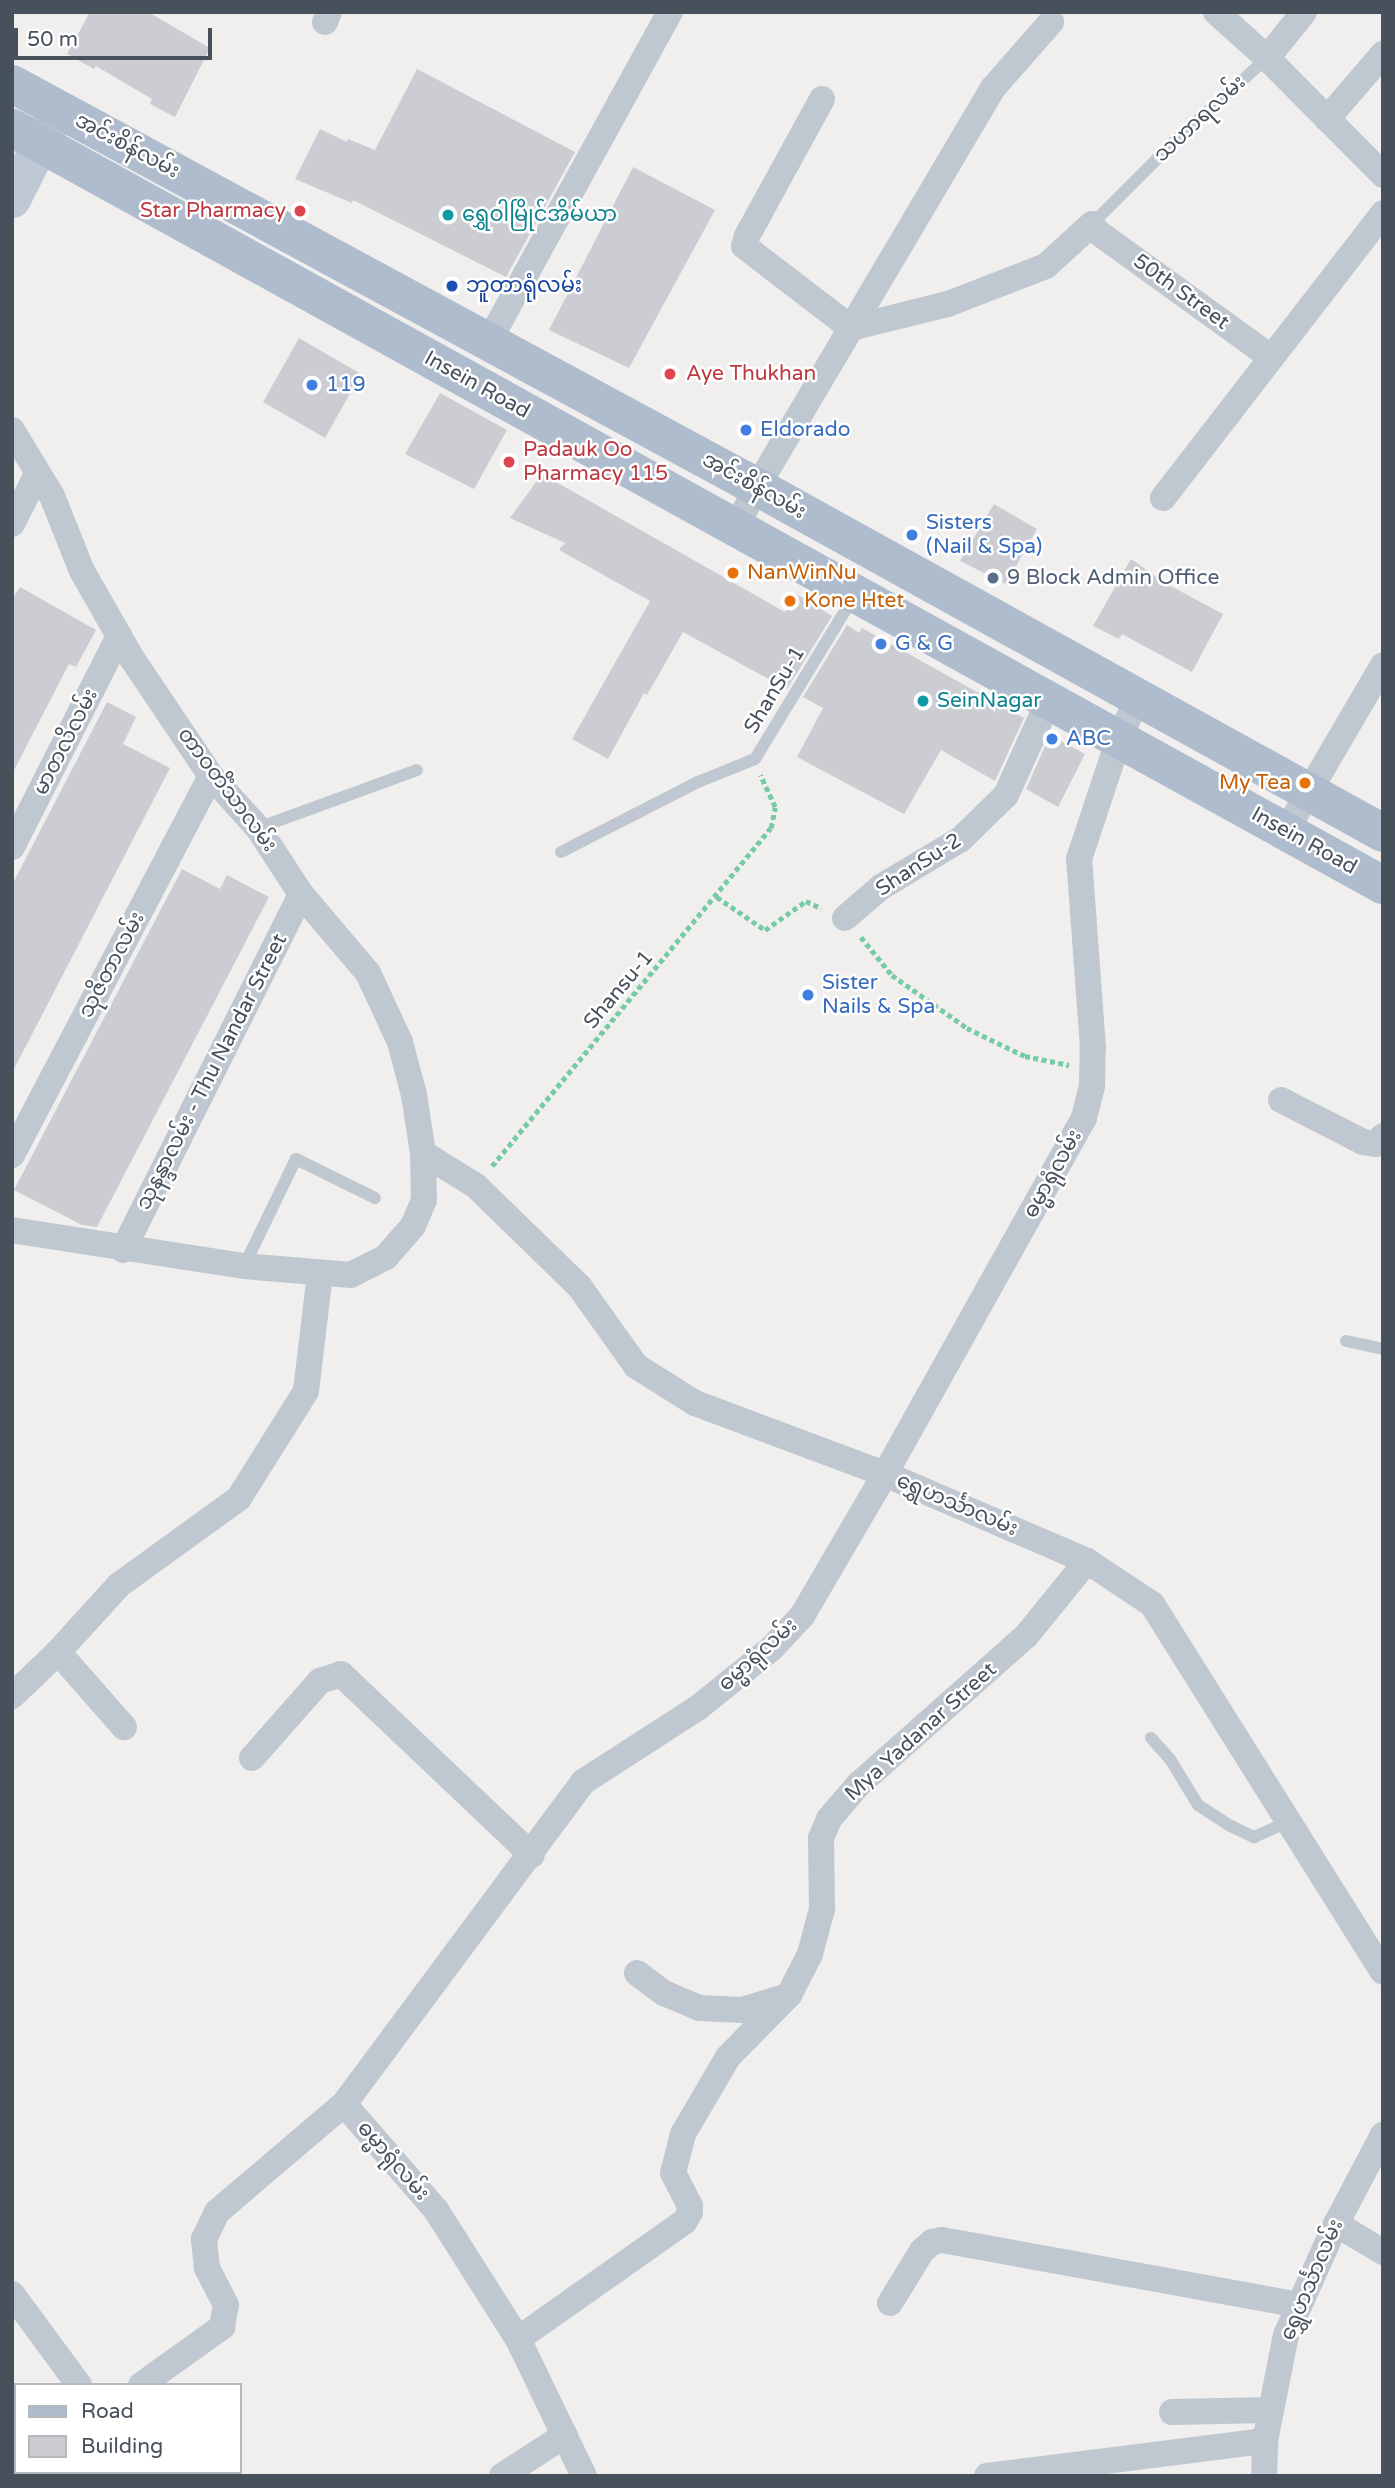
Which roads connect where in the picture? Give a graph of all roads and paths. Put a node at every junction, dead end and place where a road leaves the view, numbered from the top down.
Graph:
1 (670, 12) edge
2 (1216, 12) edge
3 (1304, 12) edge
4 (1051, 22) dead end
5 (1383, 54) edge
6 (1267, 58) junction
7 (12, 84) edge
8 (822, 99) dead end
9 (58, 108) junction
10 (1327, 119) junction
11 (26, 136) edge
12 (1383, 175) edge
13 (12, 199) edge
14 (1383, 213) edge
15 (1092, 224) junction
16 (851, 328) junction
17 (489, 341) junction
18 (1271, 357) junction
19 (12, 430) edge
20 (37, 474) junction
21 (757, 487) junction
22 (1163, 498) dead end
23 (12, 524) edge
24 (736, 527) junction
25 (855, 595) junction
26 (119, 636) junction
27 (1383, 665) edge
28 (1137, 699) junction
29 (1049, 700) junction
30 (1119, 739) junction
31 (755, 759) junction
32 (416, 770) dead end
33 (211, 776) junction
34 (1309, 794) junction
35 (775, 807) joint
36 (258, 828) junction
37 (1286, 831) junction
38 (1383, 833) edge
39 (12, 847) edge
40 (561, 852) dead end
41 (1383, 885) edge
42 (301, 894) junction
43 (717, 897) junction
44 (845, 918) junction
45 (1093, 1069) junction
46 (1281, 1100) dead end
47 (1383, 1136) edge
48 (423, 1153) junction
49 (12, 1154) edge
50 (476, 1186) junction
51 (375, 1198) dead end
52 (12, 1230) edge
53 (123, 1250) junction
54 (244, 1266) junction
55 (320, 1273) junction
56 (1346, 1341) dead end
57 (1383, 1349) edge
58 (885, 1474) junction
59 (1087, 1561) junction
60 (58, 1652) junction
61 (12, 1696) edge
62 (124, 1727) dead end
63 (1151, 1738) dead end
64 (252, 1758) dead end
65 (1289, 1822) junction
66 (532, 1855) junction
67 (1383, 1972) edge
68 (637, 1973) dead end
69 (789, 1995) junction
70 (344, 2104) junction
71 (1383, 2135) edge
72 (1335, 2224) junction
73 (1383, 2252) edge
74 (12, 2294) edge
75 (890, 2303) dead end
76 (1299, 2305) junction
77 (518, 2339) junction
78 (78, 2383) edge
79 (144, 2383) edge
80 (1271, 2410) junction
81 (1172, 2412) dead end
82 (565, 2435) junction
83 (1265, 2441) junction
84 (502, 2476) edge
85 (584, 2476) edge
86 (987, 2476) edge
87 (1264, 2476) edge

1 - 17 street
2 - 6 street
3 - 6 street, သဟာရလမ်း
4 - 16 street
5 - 10 street
6 - 10 street
6 - 15 lane, သဟာရလမ်း
7 - 9 main road, အင်းစိန်လမ်း
8 - 16 street
9 - 11 main road
9 - 17 main road, အင်းစိန်လမ်း
10 - 12 street
11 - 13 main road
11 - 24 main road, Insein Road
14 - 18 street
15 - 16 street
15 - 18 street, 50th Street
16 - 21 street
17 - 21 main road, အင်းစိန်လမ်း
18 - 22 street
19 - 20 street, တာဝတိံသာလမ်း
20 - 23 street
20 - 26 street, တာဝတိံသာလမ်း
21 - 24 street
21 - 28 main road, အင်းစိန်လမ်း
24 - 25 main road, Insein Road
25 - 29 main road, Insein Road
25 - 31 lane, ShanSu-1
26 - 33 street, တာဝတိံသာလမ်း
26 - 39 street, မာတလိလမ်း
27 - 34 street
28 - 30 street, ဓမ္မာရုံလမ်း
28 - 34 main road, အင်းစိန်လမ်း
29 - 30 main road, Insein Road
29 - 44 street, ShanSu-2
30 - 37 main road, Insein Road
30 - 45 street, ဓမ္မာရုံလမ်း
31 - 35 path, ShanSu-1
31 - 40 lane
32 - 36 lane
33 - 36 street, တာဝတိံသာလမ်း
33 - 49 street, သုဇိတာလမ်း
34 - 37 street
34 - 38 main road, အင်းစိန်လမ်း
35 - 43 path, Shansu-1
36 - 42 street, တာဝတိံသာလမ်း
37 - 41 main road, Insein Road
42 - 48 street, တာဝတိံသာလမ်း
42 - 53 street, သုနန္ဒာလမ်း - Thu Nandar Street
43 - 44 path
43 - 50 path, Shansu-1
44 - 45 path
45 - 58 street, ဓမ္မာရုံလမ်း
46 - 47 street
48 - 50 street, ရွှေဟင်္သာလမ်း
48 - 55 street, တာဝတိံသာလမ်း
50 - 58 street, ရွှေဟင်္သာလမ်း
51 - 54 lane
52 - 53 street
53 - 54 street
54 - 55 street
55 - 60 street
56 - 57 lane
58 - 59 street, ရွှေဟင်္သာလမ်း
58 - 66 street, ဓမ္မာရုံလမ်း
59 - 65 street, ရွှေဟင်္သာလမ်း
59 - 69 street, Mya Yadanar Street
60 - 61 street
60 - 62 street
63 - 65 lane
64 - 66 street
65 - 67 street, ရွှေဟင်္သာလမ်း
66 - 70 street, ဓမ္မာရုံလမ်း
68 - 69 street
69 - 77 street, Mya Yadanar Street
70 - 77 street, ဓမ္မာရုံလမ်း
70 - 79 street
71 - 72 street, ရွှေဟင်္သာလမ်း
72 - 73 street
72 - 76 street, ရွှေဟင်္သာလမ်း
74 - 78 street
75 - 76 street
76 - 80 street, ရွှေဟင်္သာလမ်း
77 - 82 street, ဓမ္မာရုံလမ်း
80 - 81 street
80 - 83 street, ရွှေဟင်္သာလမ်း
82 - 84 street
82 - 85 street, ဓမ္မာရုံလမ်း
83 - 86 street
83 - 87 street, ရွှေဟင်္သာလမ်း

